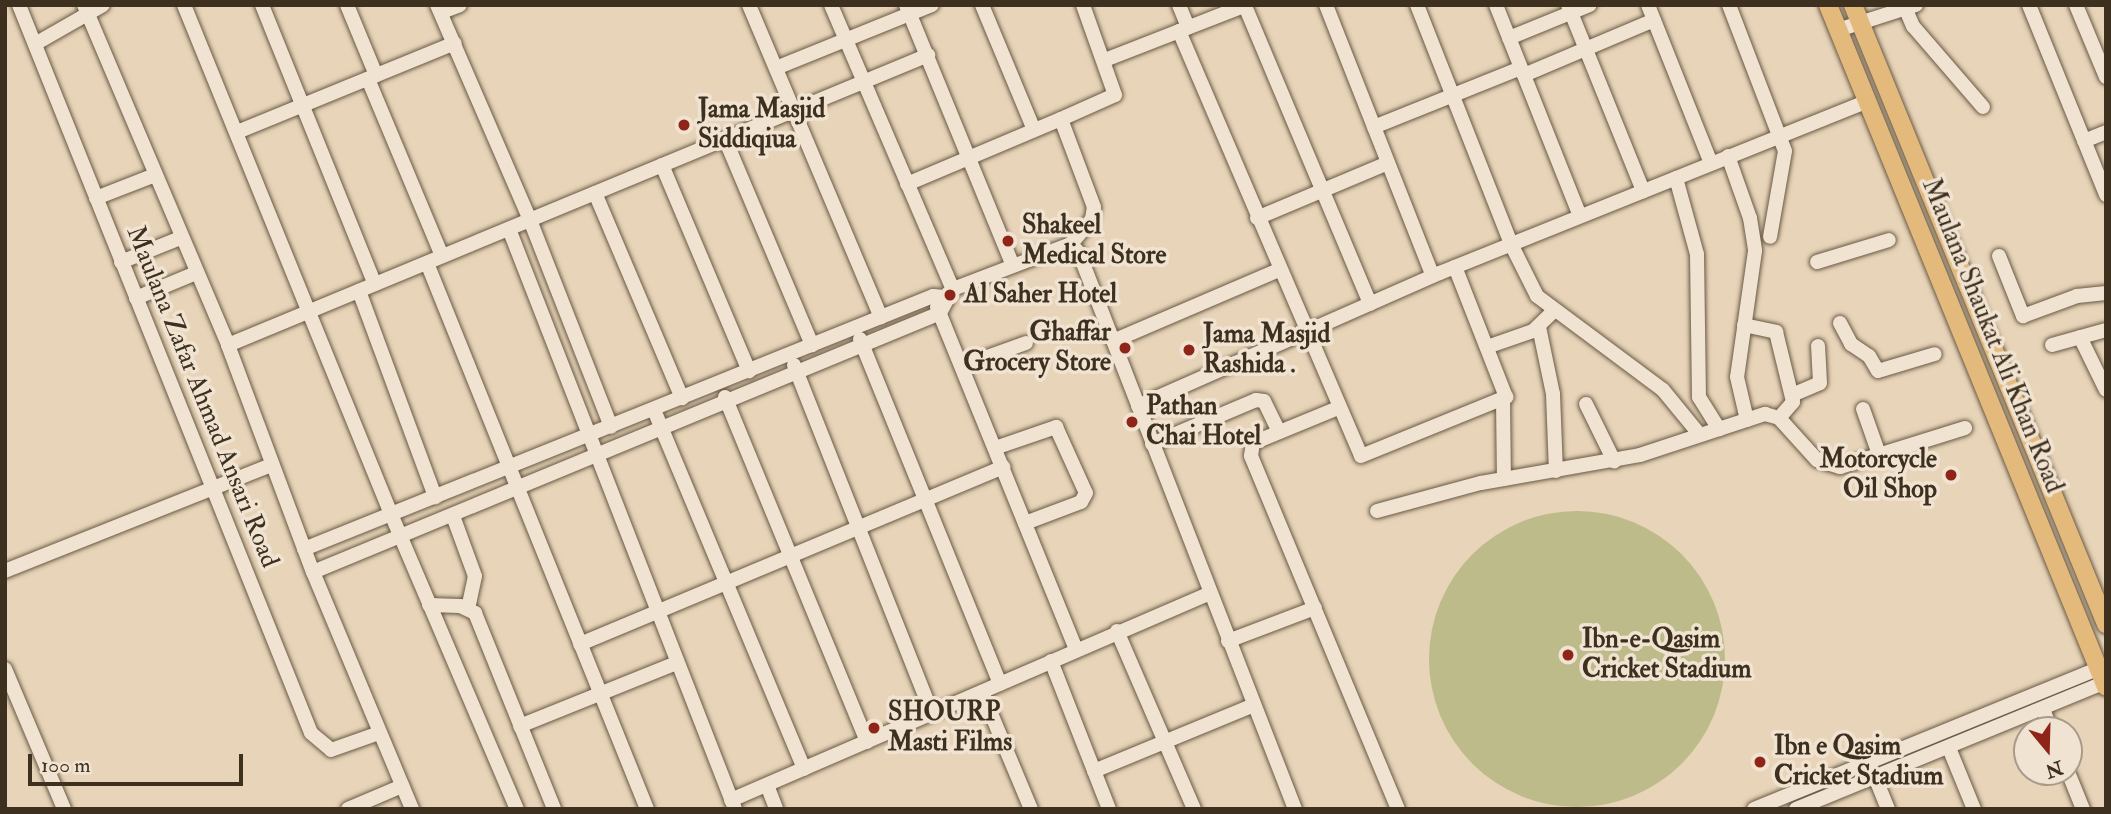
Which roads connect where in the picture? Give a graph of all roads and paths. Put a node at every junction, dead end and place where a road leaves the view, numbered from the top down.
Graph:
1 (19, 5) edge
2 (103, 5) edge
3 (184, 5) edge
4 (262, 5) edge
5 (347, 5) edge
6 (460, 5) edge
7 (749, 5) edge
8 (831, 5) edge
9 (932, 5) edge
10 (982, 5) edge
11 (1083, 5) edge
12 (1179, 5) edge
13 (1246, 5) edge
14 (1326, 5) edge
15 (1417, 5) edge
16 (1496, 5) edge
17 (1590, 5) edge
18 (1648, 5) edge
19 (1728, 5) edge
20 (1828, 5) edge
21 (1853, 5) edge
22 (2029, 5) edge
23 (2076, 5) edge
24 (1908, 6) edge
25 (440, 9) edge
26 (1569, 9) edge
27 (86, 10) edge
28 (908, 10) edge
29 (1654, 20) junction
30 (1860, 23) junction
31 (1184, 29) junction
32 (1838, 30) junction
33 (1509, 38) junction
34 (846, 41) junction
35 (455, 43) junction
36 (35, 44) junction
37 (1585, 48) junction
38 (928, 55) junction
39 (1105, 60) junction
40 (776, 68) junction
41 (1522, 71) junction
42 (372, 77) junction
43 (2106, 77) edge
44 (864, 82) junction
45 (1450, 96) junction
46 (1868, 101) junction
47 (303, 106) junction
48 (1983, 107) dead end
49 (794, 110) junction
50 (1061, 119) junction
51 (1374, 127) junction
52 (1034, 130) junction
53 (237, 132) junction
54 (2106, 132) edge
55 (1780, 135) junction
56 (725, 139) junction
57 (2084, 141) junction
58 (1728, 156) junction
59 (970, 157) junction
60 (1388, 163) junction
61 (1711, 163) junction
62 (662, 165) junction
63 (155, 175) junction
64 (1675, 178) junction
65 (907, 184) junction
66 (1323, 190) junction
67 (1643, 191) junction
68 (595, 193) junction
69 (2106, 195) edge
70 (96, 198) junction
71 (1580, 216) junction
72 (1257, 218) junction
73 (530, 220) junction
74 (509, 229) junction
75 (1770, 237) dead end
76 (180, 238) junction
77 (1889, 240) dead end
78 (1071, 244) junction
79 (1511, 244) junction
80 (442, 256) junction
81 (1999, 256) dead end
82 (121, 262) junction
83 (1817, 262) dead end
84 (427, 263) junction
85 (1012, 263) junction
86 (1455, 267) junction
87 (1279, 270) junction
88 (196, 274) junction
89 (1433, 276) junction
90 (375, 284) junction
91 (359, 291) junction
92 (2106, 293) edge
93 (944, 294) junction
94 (136, 298) junction
95 (1370, 304) junction
96 (309, 312) junction
97 (1553, 312) junction
98 (940, 313) junction
99 (881, 317) junction
100 (1840, 323) dead end
101 (1744, 326) junction
102 (1539, 327) junction
103 (855, 329) junction
104 (2106, 330) edge
105 (1305, 333) junction
106 (2080, 337) junction
107 (1112, 341) junction
108 (1026, 343) dead end
109 (228, 345) junction
110 (812, 345) junction
111 (2052, 345) dead end
112 (863, 346) junction
113 (1818, 346) dead end
114 (1487, 348) junction
115 (1935, 354) dead end
116 (789, 355) junction
117 (962, 366) junction
118 (749, 371) junction
119 (797, 372) junction
120 (719, 385) junction
121 (2106, 390) edge
122 (1792, 395) junction
123 (682, 398) junction
124 (1503, 401) junction
125 (727, 403) junction
126 (1586, 404) dead end
127 (1138, 406) junction
128 (1338, 408) junction
129 (1863, 409) dead end
130 (654, 410) junction
131 (1779, 418) junction
132 (1747, 420) junction
133 (611, 427) junction
134 (1965, 428) dead end
135 (1719, 429) junction
136 (663, 431) junction
137 (1279, 432) junction
138 (1700, 435) junction
139 (587, 437) junction
140 (1152, 444) junction
141 (995, 448) junction
142 (1880, 457) junction
143 (597, 458) junction
144 (1614, 461) junction
145 (272, 465) junction
146 (508, 467) junction
147 (1003, 467) junction
148 (1556, 471) junction
149 (1504, 479) junction
150 (212, 488) junction
151 (517, 489) junction
152 (435, 497) junction
153 (926, 500) junction
154 (1377, 511) dead end
155 (391, 514) junction
156 (453, 516) junction
157 (1026, 523) junction
158 (857, 528) junction
159 (400, 536) junction
160 (304, 549) junction
161 (792, 555) junction
162 (5, 571) edge
163 (313, 572) junction
164 (727, 583) junction
165 (2099, 587) edge
166 (1208, 594) junction
167 (429, 605) junction
168 (468, 608) junction
169 (1315, 608) junction
170 (657, 612) junction
171 (2106, 624) edge
172 (1117, 631) junction
173 (1228, 641) junction
174 (580, 644) junction
175 (1076, 649) junction
176 (1051, 661) junction
177 (677, 663) junction
178 (5, 669) edge
179 (2104, 677) edge
180 (1000, 684) junction
181 (599, 692) junction
182 (982, 692) junction
183 (1254, 705) junction
184 (2043, 709) junction
185 (932, 714) junction
186 (2046, 716) edge
187 (520, 726) junction
188 (379, 733) junction
189 (867, 742) junction
190 (1165, 742) junction
191 (1949, 748) junction
192 (804, 769) junction
193 (1094, 771) junction
194 (1875, 777) junction
195 (767, 785) junction
196 (402, 786) junction
197 (2073, 786) edge
198 (733, 804) edge
199 (1798, 808) edge
200 (64, 809) edge
201 (348, 809) edge
202 (412, 809) edge
203 (517, 809) edge
204 (554, 809) edge
205 (647, 809) edge
206 (776, 809) edge
207 (1031, 809) edge
208 (1110, 809) edge
209 (1195, 809) edge
210 (1295, 809) edge
211 (1398, 809) edge
212 (1754, 809) edge
213 (1888, 809) edge
214 (1973, 809) edge
215 (2082, 809) edge

1 - 36 street, Maulana Zafar Ahmad Ansari Road
2 - 27 street
3 - 53 street
4 - 47 street
5 - 42 street
6 - 25 street
7 - 40 street
8 - 34 street
9 - 28 street
10 - 52 street
11 - 39 street
12 - 31 street
13 - 31 street
13 - 66 street
14 - 51 street
15 - 45 street
16 - 33 street
17 - 26 street
18 - 29 street
19 - 55 street
20 - 32 main road, Maulana Shaukat Ali Khan Road
21 - 30 main road, Maulana Shaukat Ali Khan Road
22 - 57 street
23 - 43 street
24 - 30 street
24 - 48 street
25 - 35 street
26 - 33 street
26 - 37 street
27 - 36 street
27 - 63 street, Maulana Zafar Ahmad Ansari Road
28 - 34 street
28 - 38 street
29 - 37 street
29 - 61 street
30 - 32 street
30 - 165 main road, Maulana Shaukat Ali Khan Road
31 - 39 street
31 - 72 street
32 - 46 main road, Maulana Shaukat Ali Khan Road
33 - 41 street
34 - 40 street
34 - 44 street
35 - 42 street
35 - 73 street
36 - 70 street, Maulana Zafar Ahmad Ansari Road
37 - 41 street
37 - 67 street
38 - 44 street
38 - 59 street
39 - 50 street
40 - 49 street
41 - 45 street
41 - 71 street
42 - 47 street
42 - 80 street
44 - 49 street
44 - 65 street
45 - 51 street
45 - 79 street
46 - 55 street
46 - 179 main road, Maulana Shaukat Ali Khan Road
47 - 53 street
47 - 90 street
49 - 56 street
49 - 99 street
50 - 52 street
50 - 78 street
51 - 60 street
52 - 59 street
53 - 96 street
54 - 57 street
55 - 58 street
55 - 75 street
56 - 62 street
56 - 110 street
57 - 69 street
58 - 61 street
58 - 101 street
59 - 65 street
59 - 85 street
60 - 66 street
60 - 89 street
61 - 64 street
62 - 68 street
62 - 118 street
63 - 70 street
63 - 76 street, Maulana Zafar Ahmad Ansari Road
64 - 67 street
64 - 135 street
65 - 93 street
66 - 72 street
66 - 95 street
67 - 71 street
68 - 73 street
68 - 123 street
70 - 82 street, Maulana Zafar Ahmad Ansari Road
71 - 79 street
72 - 87 street
73 - 74 street
73 - 133 street
74 - 80 street
74 - 139 street
76 - 82 street
76 - 88 street, Maulana Zafar Ahmad Ansari Road
77 - 83 street
78 - 85 street
78 - 107 street
79 - 86 street
79 - 97 street
80 - 84 street
81 - 92 street
82 - 94 street, Maulana Zafar Ahmad Ansari Road
84 - 90 street
84 - 146 street
85 - 93 street
86 - 89 street
86 - 114 street
87 - 105 street
87 - 107 street
88 - 94 street
88 - 109 street, Maulana Zafar Ahmad Ansari Road
89 - 95 street
90 - 91 street
91 - 96 street
91 - 152 street
93 - 98 street
93 - 99 street
94 - 150 street, Maulana Zafar Ahmad Ansari Road
95 - 105 street
96 - 109 street
96 - 155 street
97 - 102 street
97 - 138 street
98 - 112 street
98 - 117 street
99 - 103 street
100 - 115 street
101 - 122 street
101 - 132 street
102 - 114 street
102 - 148 street
103 - 110 street
103 - 112 street
104 - 106 street
105 - 127 street
105 - 128 street
106 - 111 street
106 - 121 street
107 - 127 street
108 - 117 street
109 - 145 street, Maulana Zafar Ahmad Ansari Road
110 - 116 street
112 - 119 street
112 - 153 street
113 - 122 street
114 - 124 street
116 - 118 street
116 - 119 street
117 - 141 street
118 - 120 street
119 - 125 street
119 - 158 street
120 - 123 street
120 - 125 street
122 - 131 street
123 - 130 street
124 - 128 street
124 - 149 street
125 - 136 street
125 - 161 street
126 - 144 street
127 - 140 street
128 - 137 street
129 - 142 street
130 - 133 street
130 - 136 street
131 - 132 street
131 - 142 street
132 - 135 street
133 - 139 street
134 - 142 street
135 - 138 street
136 - 143 street
136 - 164 street
137 - 140 street
137 - 169 street
138 - 144 street
139 - 143 street
139 - 146 street
140 - 166 street
141 - 147 street
141 - 157 street
143 - 151 street
143 - 170 street
144 - 148 street
145 - 150 street
145 - 160 street, Maulana Zafar Ahmad Ansari Road
146 - 151 street
146 - 152 street
147 - 153 street
147 - 157 street
148 - 149 street
149 - 154 street
150 - 162 street
150 - 188 street, Maulana Zafar Ahmad Ansari Road
151 - 156 street
151 - 174 street
152 - 155 street
153 - 158 street
153 - 180 street
155 - 159 street
155 - 160 street
156 - 159 street
156 - 168 street
157 - 175 street
158 - 161 street
158 - 185 street
159 - 163 street
159 - 167 street
160 - 163 street, Maulana Zafar Ahmad Ansari Road
161 - 164 street
161 - 189 street
163 - 188 street, Maulana Zafar Ahmad Ansari Road
164 - 170 street
164 - 192 street
165 - 171 main road, Maulana Shaukat Ali Khan Road
166 - 172 street
166 - 173 street
167 - 168 street
167 - 203 street
168 - 187 street
169 - 173 street
169 - 211 street
170 - 174 street
170 - 177 street
172 - 175 street
172 - 190 street
173 - 183 street
174 - 181 street
175 - 176 street
176 - 180 street
176 - 193 street
177 - 181 street
177 - 198 street
178 - 200 street
179 - 184 street
179 - 212 street
180 - 182 street
181 - 187 street
181 - 205 street
182 - 185 street
182 - 207 street
183 - 190 street
183 - 210 street
184 - 186 street
184 - 191 street
185 - 189 street
187 - 204 street
188 - 196 street, Maulana Zafar Ahmad Ansari Road
189 - 192 street
190 - 193 street
190 - 209 street
191 - 194 street
191 - 214 street
192 - 195 street
193 - 208 street
194 - 199 street
194 - 213 street
195 - 198 street
195 - 206 street
196 - 201 street
196 - 202 street, Maulana Zafar Ahmad Ansari Road
197 - 215 street

